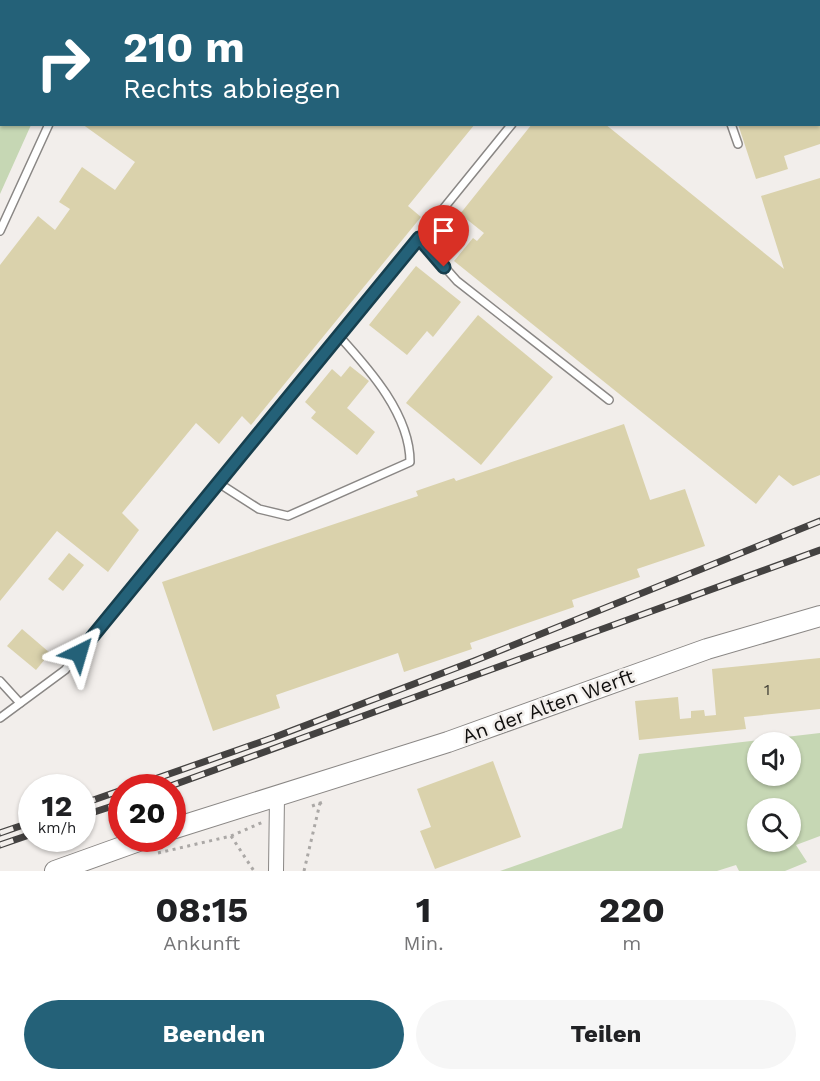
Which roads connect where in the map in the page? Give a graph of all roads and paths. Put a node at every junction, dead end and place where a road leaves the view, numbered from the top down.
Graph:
1 (49, 126) edge
2 (510, 126) edge
3 (731, 126) edge
4 (738, 144) dead end
5 (0, 231) edge
6 (419, 238) junction
7 (340, 337) junction
8 (609, 400) dead end
9 (220, 484) junction
10 (820, 616) edge
11 (0, 681) edge
12 (20, 703) junction
13 (0, 718) edge
14 (320, 803) dead end
15 (277, 807) junction
16 (186, 826) edge
17 (231, 836) junction
18 (186, 842) edge
19 (128, 852) edge
20 (55, 871) edge
21 (254, 871) edge
22 (276, 871) edge
23 (304, 871) edge

1 - 5 lane
2 - 6 lane
3 - 4 lane
6 - 7 lane
6 - 8 lane
7 - 9 lane
7 - 9 lane
9 - 12 lane
10 - 15 street, An der Alten Werft
11 - 12 lane
12 - 13 lane
14 - 23 path
15 - 16 street, An der Alten Werft
15 - 17 path
15 - 22 street
17 - 18 path
17 - 21 path
19 - 20 street

